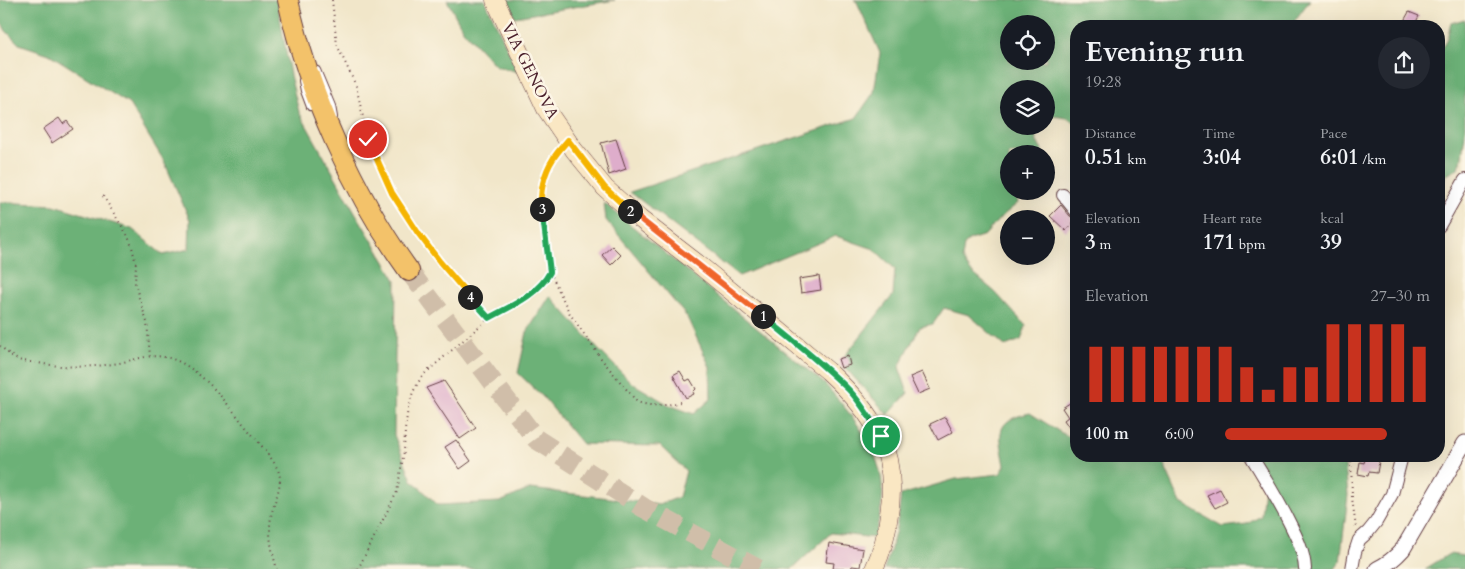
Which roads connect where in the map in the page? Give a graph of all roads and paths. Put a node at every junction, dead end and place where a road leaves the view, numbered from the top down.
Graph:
1 (288, 0) edge
2 (332, 0) edge
3 (495, 0) edge
4 (302, 53) junction
5 (313, 114) dead end
6 (568, 140) junction
7 (1465, 180) edge
8 (103, 196) dead end
9 (1063, 196) dead end
10 (1070, 204) edge
11 (1445, 215) edge
12 (409, 271) tunnel mouth
13 (550, 272) junction
14 (489, 318) junction
15 (0, 346) edge
16 (150, 356) junction
17 (680, 402) dead end
18 (1465, 443) edge
19 (1255, 462) edge
20 (1351, 462) edge
21 (1400, 462) edge
22 (1359, 540) junction
23 (277, 569) edge
24 (358, 569) edge
25 (874, 569) edge
26 (1305, 569) edge
27 (1352, 569) edge
28 (1376, 569) edge

1 - 4 highway
2 - 14 path
3 - 6 main road, VIA GENOVA
4 - 5 lane
4 - 12 highway
6 - 13 path
6 - 25 main road, VIA GENOVA
7 - 11 street
8 - 16 path
9 - 10 street
13 - 14 path
13 - 17 path
14 - 24 path
15 - 16 path
16 - 23 path
18 - 28 street
19 - 26 street
20 - 22 path
21 - 22 street
22 - 27 street

